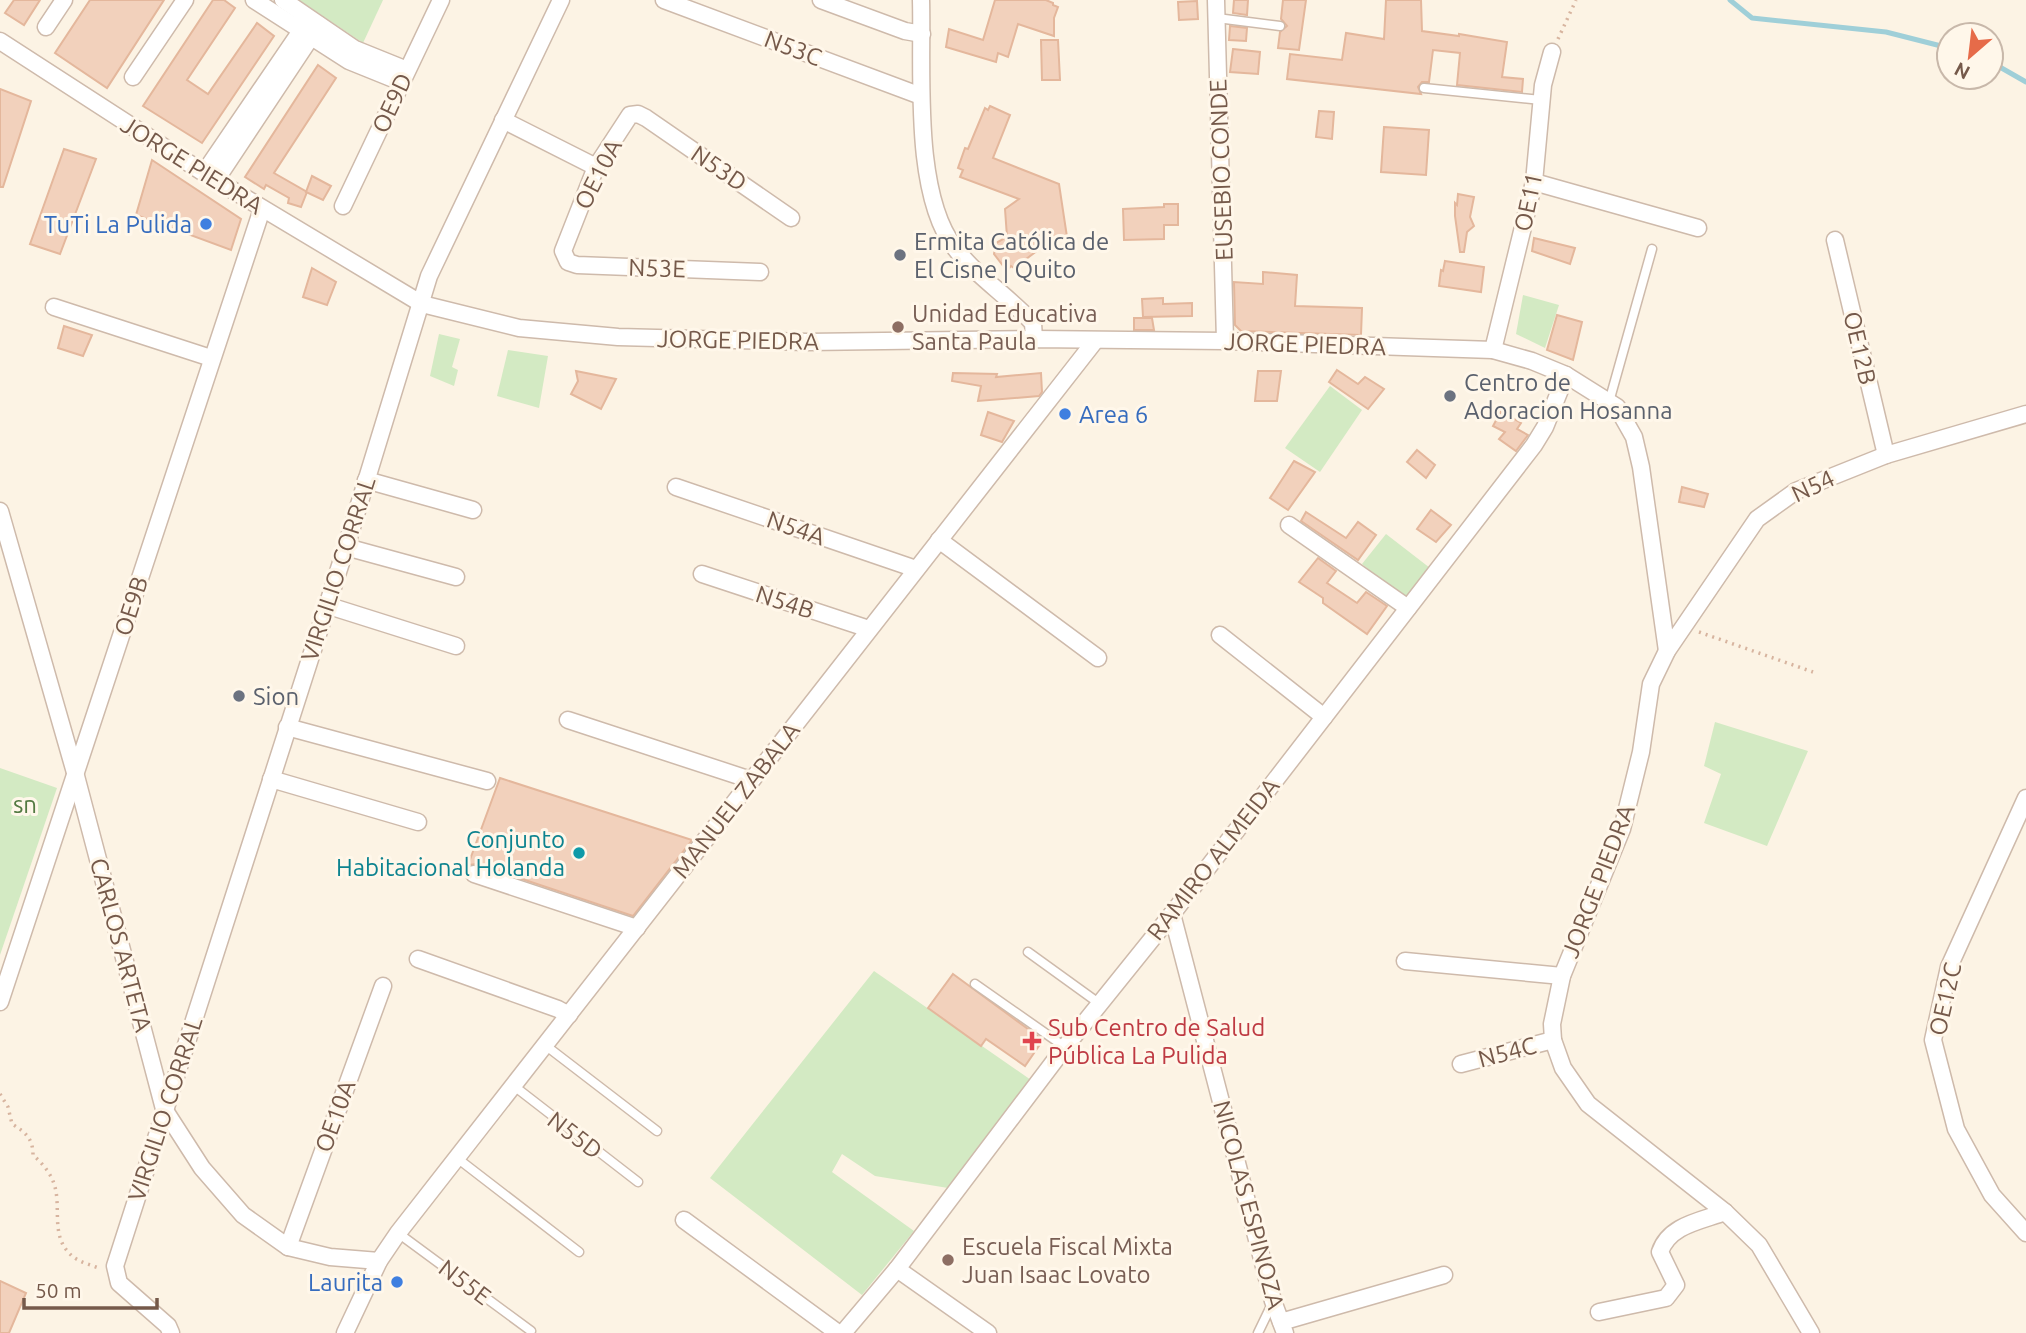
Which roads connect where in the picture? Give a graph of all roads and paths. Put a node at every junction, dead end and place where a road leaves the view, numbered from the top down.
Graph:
1 (64, 0) edge
2 (185, 0) edge
3 (254, 0) edge
4 (282, 0) edge
5 (441, 0) edge
6 (561, 0) edge
7 (664, 0) edge
8 (821, 0) edge
9 (921, 0) edge
10 (1216, 0) edge
11 (1576, 0) edge
12 (1216, 18) junction
13 (1280, 26) dead end
14 (46, 27) dead end
15 (310, 28) junction
16 (922, 34) junction
17 (0, 41) edge
18 (1552, 52) joint
19 (404, 76) junction
20 (133, 77) dead end
21 (1424, 88) dead end
22 (921, 96) junction
23 (1541, 100) junction
24 (646, 118) joint
25 (503, 120) junction
26 (596, 167) junction
27 (210, 176) junction
28 (1534, 182) junction
29 (343, 206) dead end
30 (262, 209) junction
31 (791, 218) dead end
32 (1698, 228) dead end
33 (1835, 240) dead end
34 (1652, 249) dead end
35 (563, 251) joint
36 (760, 272) dead end
37 (422, 304) junction
38 (54, 307) dead end
39 (1034, 340) junction
40 (1095, 341) junction
41 (1225, 341) junction
42 (1493, 350) junction
43 (212, 358) junction
44 (1566, 375) junction
45 (1609, 402) junction
46 (2026, 415) edge
47 (1886, 455) junction
48 (366, 480) junction
49 (676, 487) dead end
50 (473, 510) dead end
51 (0, 511) edge
52 (1289, 525) dead end
53 (939, 540) junction
54 (346, 547) junction
55 (916, 569) junction
56 (702, 574) dead end
57 (456, 577) dead end
58 (326, 606) junction
59 (1408, 608) junction
60 (1684, 627) junction
61 (869, 629) junction
62 (1220, 635) dead end
63 (456, 646) dead end
64 (1667, 651) junction
65 (1098, 658) dead end
66 (1813, 672) dead end
67 (1324, 717) junction
68 (568, 720) dead end
69 (287, 727) junction
70 (76, 776) junction
71 (271, 779) junction
72 (751, 780) junction
73 (487, 781) dead end
74 (2026, 798) edge
75 (418, 822) dead end
76 (474, 874) dead end
77 (1172, 914) junction
78 (637, 929) junction
79 (1028, 952) dead end
80 (418, 959) dead end
81 (1405, 961) dead end
82 (1562, 976) junction
83 (975, 984) dead end
84 (383, 986) dead end
85 (0, 1002) edge
86 (1100, 1004) junction
87 (569, 1015) junction
88 (1553, 1040) junction
89 (545, 1045) junction
90 (1065, 1047) junction
91 (1461, 1064) dead end
92 (514, 1086) junction
93 (0, 1094) edge
94 (164, 1109) junction
95 (657, 1131) dead end
96 (457, 1158) junction
97 (638, 1182) dead end
98 (1726, 1212) junction
99 (684, 1220) dead end
100 (398, 1233) junction
101 (2026, 1233) edge
102 (288, 1247) junction
103 (579, 1252) dead end
104 (379, 1261) junction
105 (897, 1269) junction
106 (115, 1275) junction
107 (1444, 1275) dead end
108 (1273, 1301) junction
109 (1599, 1312) dead end
110 (1283, 1327) edge
111 (531, 1331) dead end
112 (171, 1333) edge
113 (345, 1333) edge
114 (841, 1333) edge
115 (988, 1333) edge
116 (1258, 1333) edge
117 (1811, 1333) edge

1 - 14 street
2 - 20 street
3 - 15 street
4 - 15 street
5 - 19 street, OE9D
6 - 25 street, VIRGILIO CORRAL
7 - 22 street, N53C
8 - 16 street
9 - 16 street
10 - 12 street, EUSEBIO CONDE
11 - 18 path
12 - 13 lane
12 - 41 street, EUSEBIO CONDE
15 - 19 street
15 - 27 street
16 - 22 street
17 - 27 street, JORGE PIEDRA
18 - 23 street, OE11
19 - 29 street, OE9D
21 - 23 lane
22 - 39 street
23 - 28 street, OE11
24 - 26 street, OE10A
24 - 31 street, N53D
25 - 26 street
25 - 37 street, VIRGILIO CORRAL
26 - 35 street, OE10A
27 - 30 street, JORGE PIEDRA
28 - 32 street
28 - 42 street, OE11
30 - 37 street, JORGE PIEDRA
30 - 43 street, OE9B
33 - 47 street, OE12B
34 - 45 lane
35 - 36 street, N53E
37 - 39 street, JORGE PIEDRA
37 - 48 street, VIRGILIO CORRAL
38 - 43 street
39 - 40 street, JORGE PIEDRA
40 - 41 street, JORGE PIEDRA
40 - 53 street, MANUEL ZABALA
41 - 42 street, JORGE PIEDRA
42 - 44 street, JORGE PIEDRA
43 - 70 street, OE9B
44 - 45 street, JORGE PIEDRA
44 - 59 street, RAMIRO ALMEIDA
45 - 64 street, JORGE PIEDRA
46 - 47 street, N54
47 - 60 street, N54
48 - 50 street
48 - 54 street, VIRGILIO CORRAL
49 - 55 street, N54A
51 - 70 street, CARLOS ARTETA
52 - 59 street
53 - 55 street, MANUEL ZABALA
53 - 65 street
54 - 57 street
54 - 58 street, VIRGILIO CORRAL
55 - 61 street, MANUEL ZABALA
56 - 61 street, N54B
58 - 63 street
58 - 69 street, VIRGILIO CORRAL
59 - 67 street, RAMIRO ALMEIDA
60 - 64 street, N54
60 - 66 path
61 - 72 street, MANUEL ZABALA
62 - 67 street
64 - 82 street, JORGE PIEDRA
67 - 77 street, RAMIRO ALMEIDA
68 - 72 street
69 - 71 street, VIRGILIO CORRAL
69 - 73 street
70 - 85 street, OE9B
70 - 94 street, CARLOS ARTETA
71 - 75 street
71 - 94 street, VIRGILIO CORRAL
72 - 78 street, MANUEL ZABALA
74 - 101 street, OE12C
76 - 78 street
77 - 86 street, RAMIRO ALMEIDA
77 - 108 street, NICOLAS ESPINOZA
78 - 87 street, MANUEL ZABALA
79 - 86 lane
80 - 87 street
81 - 82 street
82 - 88 street, JORGE PIEDRA
83 - 90 lane
84 - 102 street, OE10A
86 - 90 street, RAMIRO ALMEIDA
87 - 89 street, MANUEL ZABALA
88 - 91 street, N54C
88 - 98 street, JORGE PIEDRA
89 - 92 street, MANUEL ZABALA
89 - 95 lane
90 - 105 street, RAMIRO ALMEIDA
92 - 96 street, MANUEL ZABALA
92 - 97 lane, N55D
93 - 106 path
94 - 102 street, CARLOS ARTETA
94 - 106 street, VIRGILIO CORRAL
96 - 100 street, MANUEL ZABALA
96 - 103 lane
98 - 109 street
98 - 117 street, JORGE PIEDRA
99 - 114 street
100 - 104 street, MANUEL ZABALA
100 - 111 lane, N55E
102 - 104 street, CARLOS ARTETA
104 - 113 street, MANUEL ZABALA
105 - 114 street, RAMIRO ALMEIDA
105 - 115 street
106 - 112 street
107 - 110 street
108 - 110 street, NICOLAS ESPINOZA
108 - 116 lane

